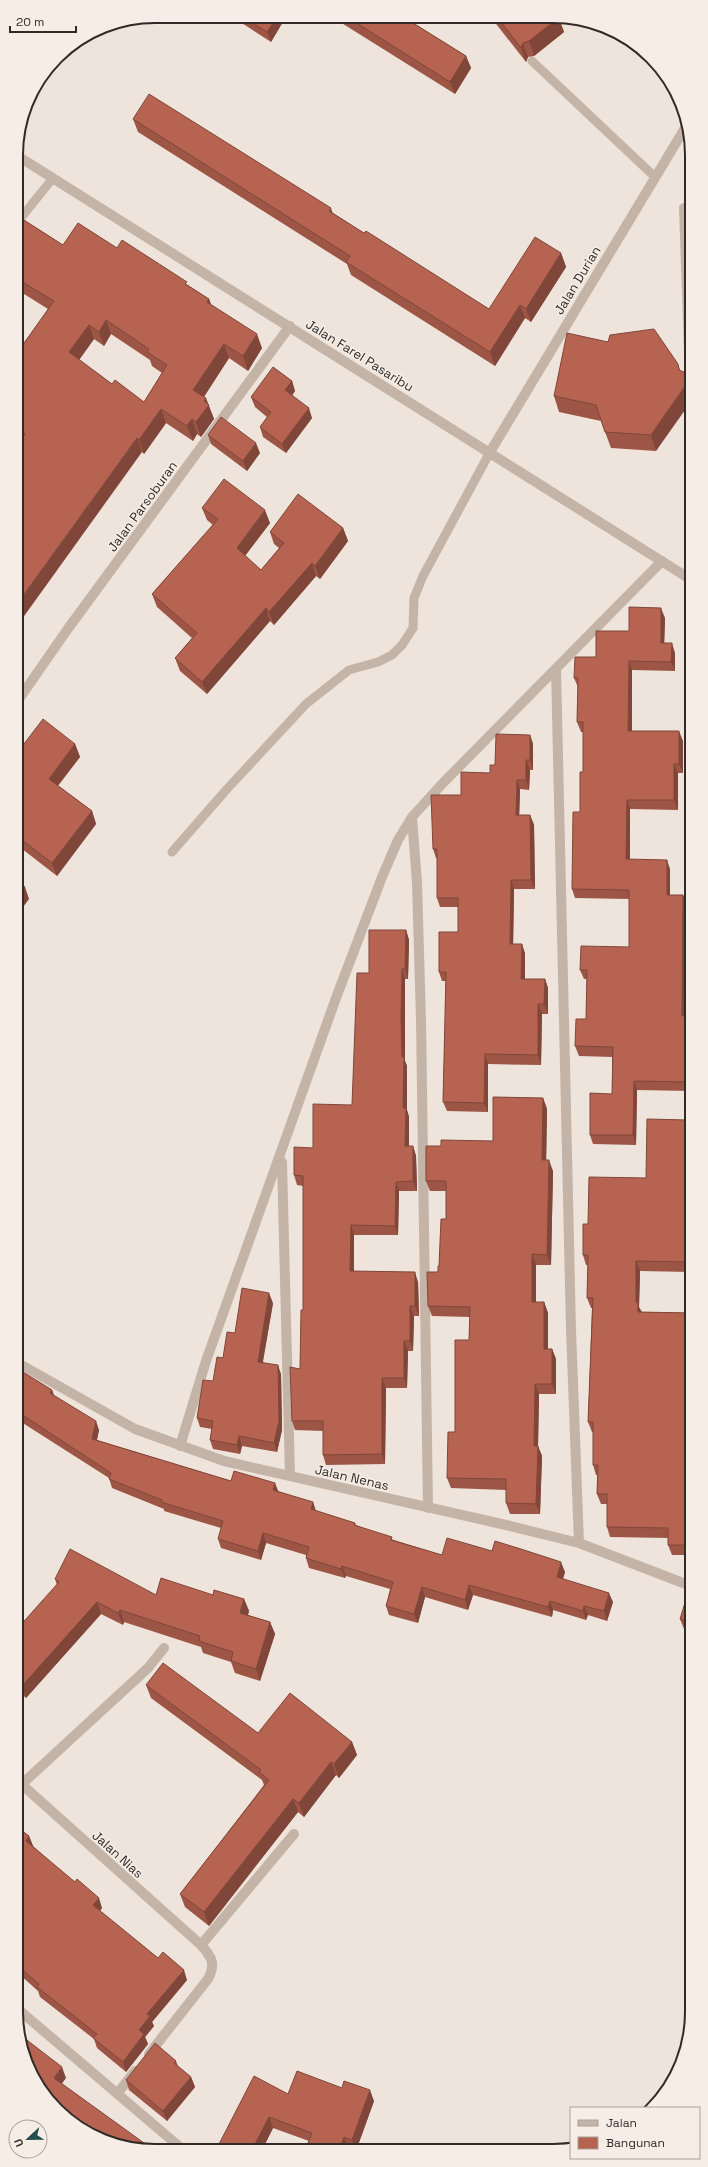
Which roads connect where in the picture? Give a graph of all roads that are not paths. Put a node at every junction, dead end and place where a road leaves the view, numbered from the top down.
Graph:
1 (532, 61) dead end
2 (682, 132) edge
3 (23, 159) edge
4 (655, 177) junction
5 (53, 178) junction
6 (684, 208) dead end
7 (23, 215) edge
8 (685, 237) edge
9 (290, 326) junction
10 (490, 452) junction
11 (662, 561) junction
12 (685, 576) edge
13 (556, 669) junction
14 (23, 693) edge
15 (412, 817) junction
16 (172, 852) dead end
17 (282, 1154) junction
18 (23, 1366) edge
19 (180, 1446) junction
20 (290, 1476) junction
21 (428, 1508) junction
22 (579, 1543) junction
23 (685, 1584) edge
24 (164, 1648) dead end
25 (23, 1780) edge
26 (23, 1786) edge
27 (294, 1834) dead end
28 (201, 1945) junction
29 (23, 2013) edge
30 (117, 2094) junction
31 (176, 2144) edge

1 - 4 lane
2 - 4 street, Jalan Durian
3 - 5 street, Jalan Farel Pasaribu
4 - 10 street, Jalan Durian
5 - 7 lane
5 - 9 street, Jalan Farel Pasaribu
6 - 8 street
9 - 10 street, Jalan Farel Pasaribu
9 - 14 street, Jalan Parsoburan
10 - 11 street, Jalan Farel Pasaribu
10 - 16 lane
11 - 12 street, Jalan Farel Pasaribu
11 - 13 street
13 - 15 street
13 - 22 street
15 - 17 street
15 - 21 street
17 - 19 street
17 - 20 street
18 - 19 street, Jalan Nenas
19 - 20 street, Jalan Nenas
20 - 21 street, Jalan Nenas
21 - 22 street, Jalan Nenas
22 - 23 street, Jalan Nenas
24 - 25 street
26 - 28 street, Jalan Nias
27 - 28 street
28 - 30 street, Jalan Nias
29 - 30 street
30 - 31 street

